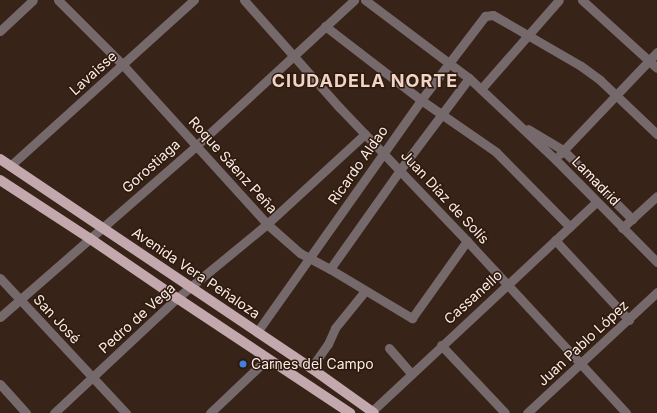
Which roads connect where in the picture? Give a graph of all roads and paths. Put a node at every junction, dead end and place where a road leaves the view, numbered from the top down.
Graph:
1 (33, 0) edge
2 (58, 0) edge
3 (194, 0) edge
4 (244, 0) edge
5 (354, 0) edge
6 (366, 0) edge
7 (559, 0) edge
8 (582, 0) edge
9 (325, 26) junction
10 (0, 31) edge
11 (527, 35) junction
12 (657, 52) edge
13 (293, 56) junction
14 (648, 60) junction
15 (450, 62) junction
16 (123, 65) junction
17 (657, 68) edge
18 (469, 78) junction
19 (481, 89) junction
20 (616, 95) junction
21 (421, 100) junction
22 (441, 115) junction
23 (514, 120) junction
24 (365, 134) junction
25 (657, 134) edge
26 (196, 145) junction
27 (564, 150) junction
28 (384, 153) junction
29 (0, 159) edge
30 (555, 159) junction
31 (10, 166) junction
32 (400, 170) junction
33 (0, 181) edge
34 (657, 196) edge
35 (596, 202) junction
36 (632, 219) junction
37 (267, 224) junction
38 (570, 227) junction
39 (103, 228) junction
40 (622, 228) junction
41 (89, 238) junction
42 (468, 240) junction
43 (555, 240) junction
44 (309, 257) junction
45 (657, 262) edge
46 (330, 269) junction
47 (0, 278) edge
48 (507, 285) junction
49 (192, 288) junction
50 (365, 291) junction
51 (657, 292) edge
52 (177, 298) junction
53 (20, 299) junction
54 (0, 317) edge
55 (629, 320) junction
56 (257, 332) junction
57 (441, 345) junction
58 (389, 348) dead end
59 (267, 359) junction
60 (580, 364) junction
61 (311, 368) junction
62 (412, 373) junction
63 (92, 378) junction
64 (0, 384) edge
65 (372, 412) edge
66 (26, 413) edge
67 (54, 413) edge
68 (126, 413) edge
69 (210, 413) edge
70 (350, 413) edge
71 (505, 413) edge
72 (527, 413) edge
73 (626, 413) edge

1 - 10 street
2 - 16 street, Roque Sáenz Peña
3 - 16 street, Lavaisse
4 - 13 street, Juan Díaz de Solís
5 - 9 street, Gorostiaga
6 - 15 street, Lamadrid
7 - 11 street
8 - 14 street
9 - 13 street, Gorostiaga
9 - 21 street
11 - 15 street, Ricardo Aldao
11 - 19 street
11 - 20 street
12 - 14 street
13 - 24 street, Juan Díaz de Solís
13 - 26 street, Gorostiaga
14 - 17 street
14 - 20 street
15 - 18 street, Lamadrid
15 - 21 street, Ricardo Aldao
16 - 26 street, Roque Sáenz Peña
16 - 31 street, Lavaisse
18 - 19 street, Lamadrid
18 - 22 street
19 - 23 street, Lamadrid
20 - 25 street
20 - 27 street
21 - 22 street
21 - 28 street, Ricardo Aldao
22 - 32 street
22 - 38 street
23 - 27 street, Lamadrid
23 - 30 street, Lamadrid
24 - 28 street, Juan Díaz de Solís
24 - 37 street, Pedro de Vega
26 - 37 street, Roque Sáenz Peña
26 - 39 street, Gorostiaga
27 - 30 street
27 - 36 street, Lamadrid
28 - 32 street, Juan Díaz de Solís
28 - 44 street, Ricardo Aldao
29 - 31 main road, Avenida Vera Peñaloza
30 - 35 street, Lamadrid
31 - 39 main road, Avenida Vera Peñaloza
32 - 42 street, Juan Díaz de Solís
32 - 46 street
33 - 41 main road
34 - 36 street
35 - 38 street, Cassanello
35 - 40 street, Lamadrid
36 - 40 street
37 - 44 street, Roque Sáenz Peña
37 - 49 street, Pedro de Vega
38 - 43 street, Cassanello
39 - 41 street, Gorostiaga
39 - 49 main road, Avenida Vera Peñaloza
40 - 45 street, Lamadrid
41 - 52 main road
41 - 53 street, Gorostiaga
42 - 48 street, Juan Díaz de Solís
42 - 50 street, Roque Sáenz Peña
43 - 48 street, Cassanello
43 - 55 street
44 - 46 street, Roque Sáenz Peña
44 - 56 street, Ricardo Aldao
46 - 50 street, Roque Sáenz Peña
47 - 53 street, San José
48 - 57 street, Cassanello
48 - 60 street, Juan Díaz de Solís
49 - 52 street, Pedro de Vega
49 - 56 main road, Avenida Vera Peñaloza
50 - 61 street
51 - 55 street, Juan Pablo López
52 - 59 main road
52 - 63 street, Pedro de Vega
53 - 54 street, Gorostiaga
53 - 63 street, San José
55 - 60 street, Juan Pablo López
56 - 61 main road, Avenida Vera Peñaloza
57 - 62 street, Cassanello
57 - 71 street
58 - 62 street
59 - 69 street
59 - 70 main road
60 - 72 street, Juan Pablo López
60 - 73 street, Juan Díaz de Solís
61 - 65 main road, Avenida Vera Peñaloza
62 - 65 street, Cassanello
63 - 67 street, Pedro de Vega
63 - 68 street, San José
64 - 66 street

